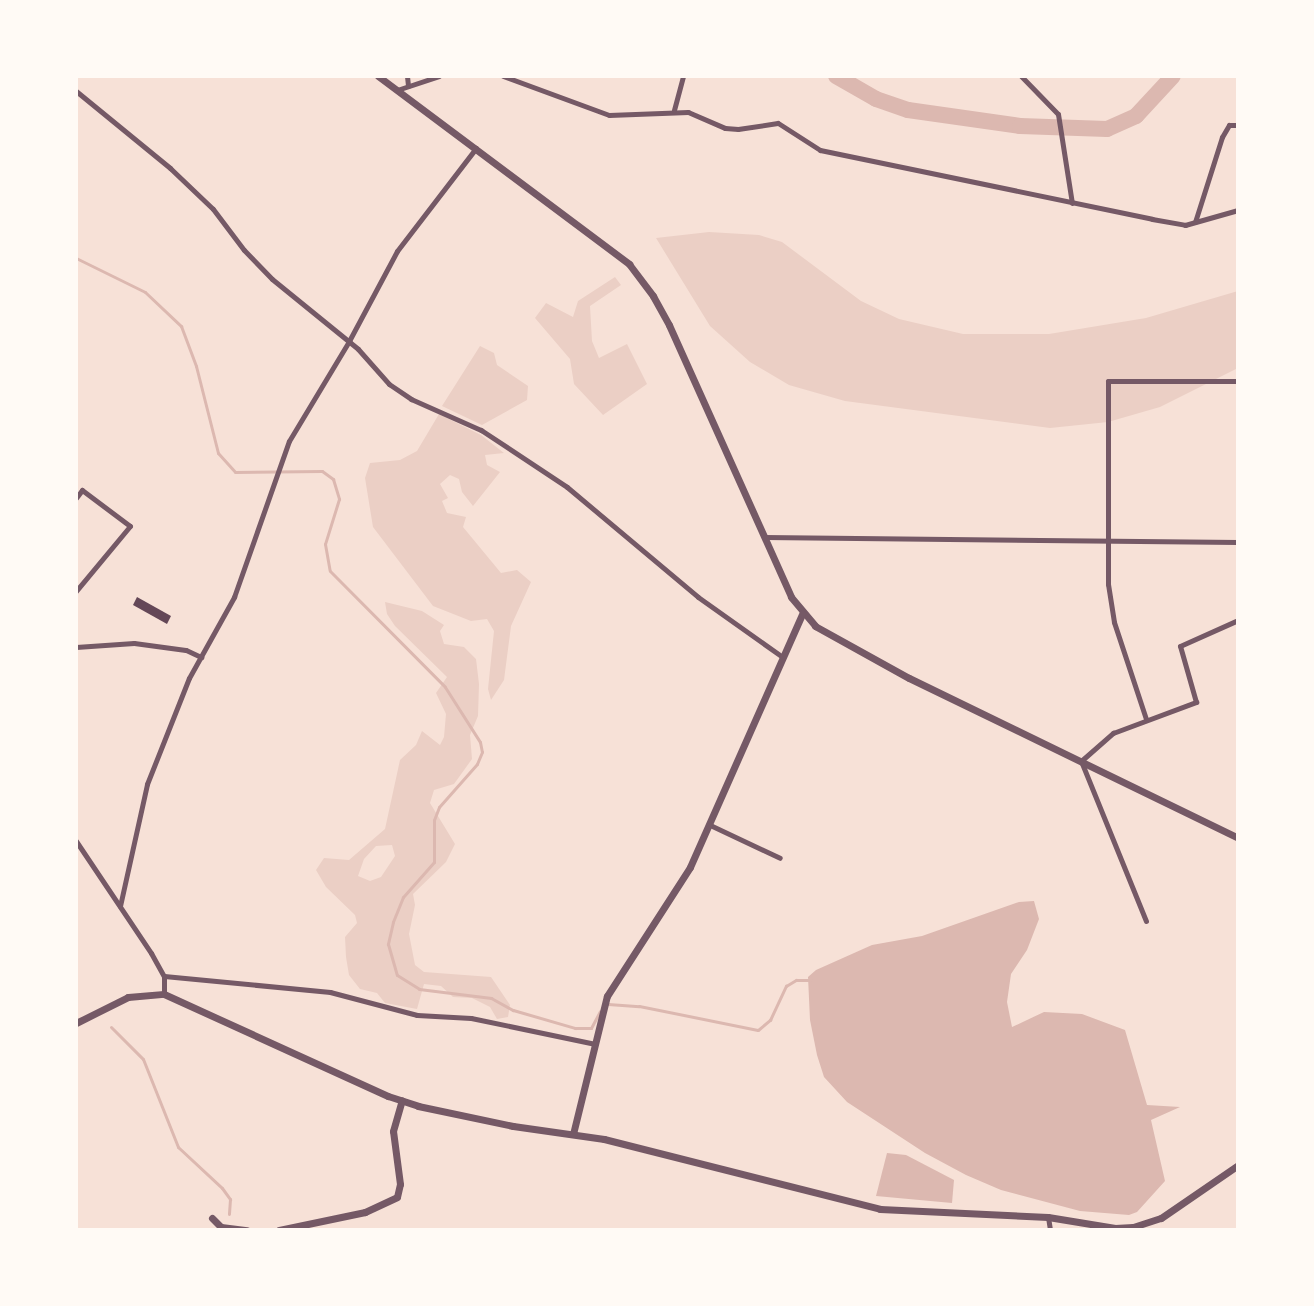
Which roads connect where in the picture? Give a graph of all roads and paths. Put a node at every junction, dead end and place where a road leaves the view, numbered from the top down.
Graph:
1 (378, 76) edge
2 (407, 76) edge
3 (439, 76) edge
4 (503, 76) edge
5 (683, 76) edge
6 (1021, 76) edge
7 (408, 86) junction
8 (397, 90) junction
9 (76, 91) edge
10 (674, 110) junction
11 (1238, 125) edge
12 (476, 148) junction
13 (1072, 203) junction
14 (1238, 210) edge
15 (1195, 223) junction
16 (349, 341) junction
17 (1238, 381) edge
18 (76, 498) edge
19 (763, 537) junction
20 (1107, 538) junction
21 (1238, 542) edge
22 (76, 591) edge
23 (802, 614) junction
24 (1238, 620) edge
25 (76, 647) edge
26 (781, 656) junction
27 (201, 657) junction
28 (1146, 719) junction
29 (1081, 761) junction
30 (710, 825) junction
31 (1238, 838) edge
32 (76, 841) edge
33 (780, 858) dead end
34 (120, 906) junction
35 (1146, 921) dead end
36 (164, 976) junction
37 (164, 994) junction
38 (76, 1023) edge
39 (595, 1044) junction
40 (402, 1100) junction
41 (573, 1134) junction
42 (1238, 1165) edge
43 (1048, 1217) junction
44 (212, 1218) dead end
45 (247, 1230) edge
46 (279, 1230) edge
47 (1050, 1230) edge

1 - 8 street
2 - 7 street
3 - 7 street
4 - 10 street
5 - 10 street
6 - 13 street
7 - 8 street
8 - 12 street
9 - 16 street
10 - 13 street
11 - 15 street
12 - 16 street
12 - 19 street
13 - 15 street
14 - 15 street
16 - 26 street
16 - 27 street
17 - 20 street
18 - 22 street
19 - 20 street
19 - 23 street
20 - 21 street
20 - 28 street
23 - 26 street
23 - 29 street
24 - 28 street
25 - 27 street
26 - 30 street
27 - 34 street
28 - 29 street
29 - 31 street
29 - 35 street
30 - 33 street
30 - 39 street
32 - 34 street
34 - 36 street
36 - 37 street
36 - 39 street
37 - 38 street
37 - 40 street
39 - 41 street
40 - 41 street
40 - 46 street
41 - 43 street
42 - 43 street
43 - 47 street
44 - 45 street

